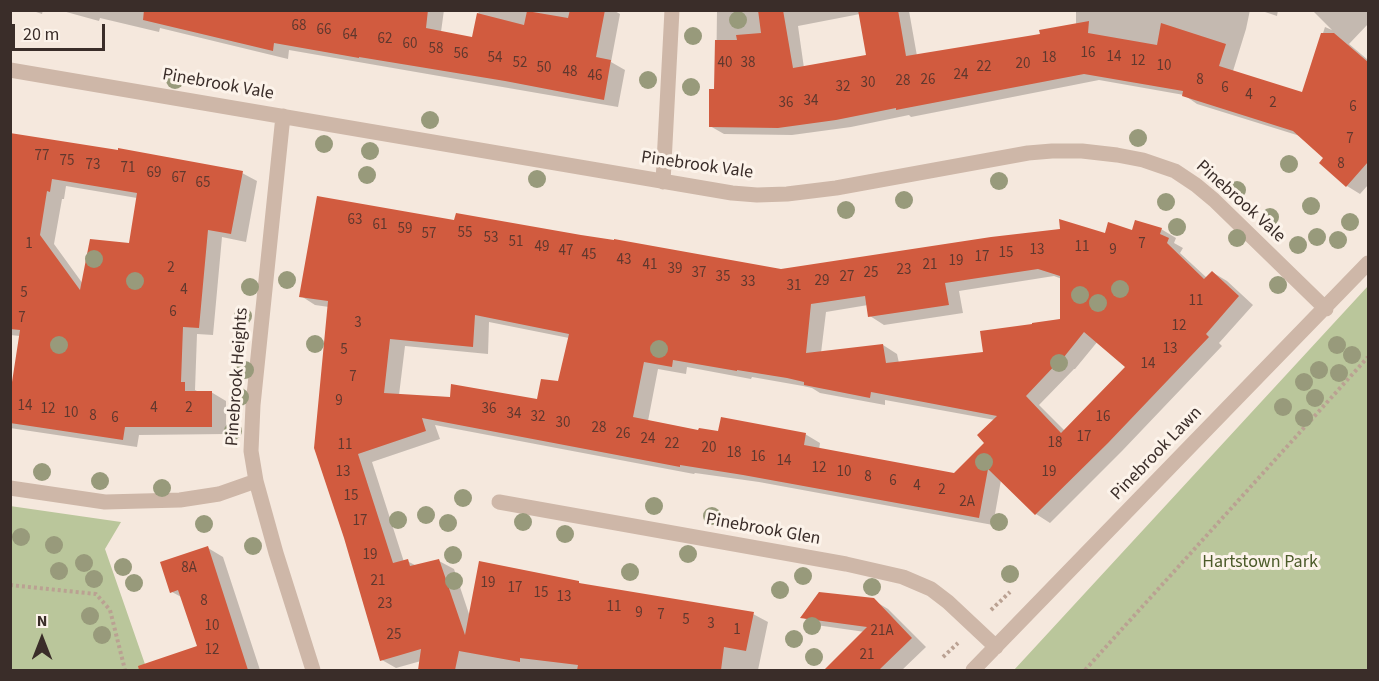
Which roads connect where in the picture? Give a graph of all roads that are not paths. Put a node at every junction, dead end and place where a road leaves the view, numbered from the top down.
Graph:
1 (672, 10) edge
2 (10, 70) edge
3 (283, 116) junction
4 (663, 182) junction
5 (1368, 264) edge
6 (1326, 309) junction
7 (256, 481) junction
8 (10, 488) edge
9 (499, 502) dead end
10 (996, 647) junction
11 (313, 670) edge
12 (973, 670) edge

1 - 4 street
2 - 3 street, Pinebrook Vale
3 - 4 street, Pinebrook Vale
3 - 7 street, Pinebrook Heights
4 - 6 street, Pinebrook Vale
5 - 6 street, Pinebrook Lawn
6 - 10 street, Pinebrook Lawn
7 - 8 street
7 - 11 street, Pinebrook Heights
9 - 10 street, Pinebrook Glen
10 - 12 street, Pinebrook Lawn

